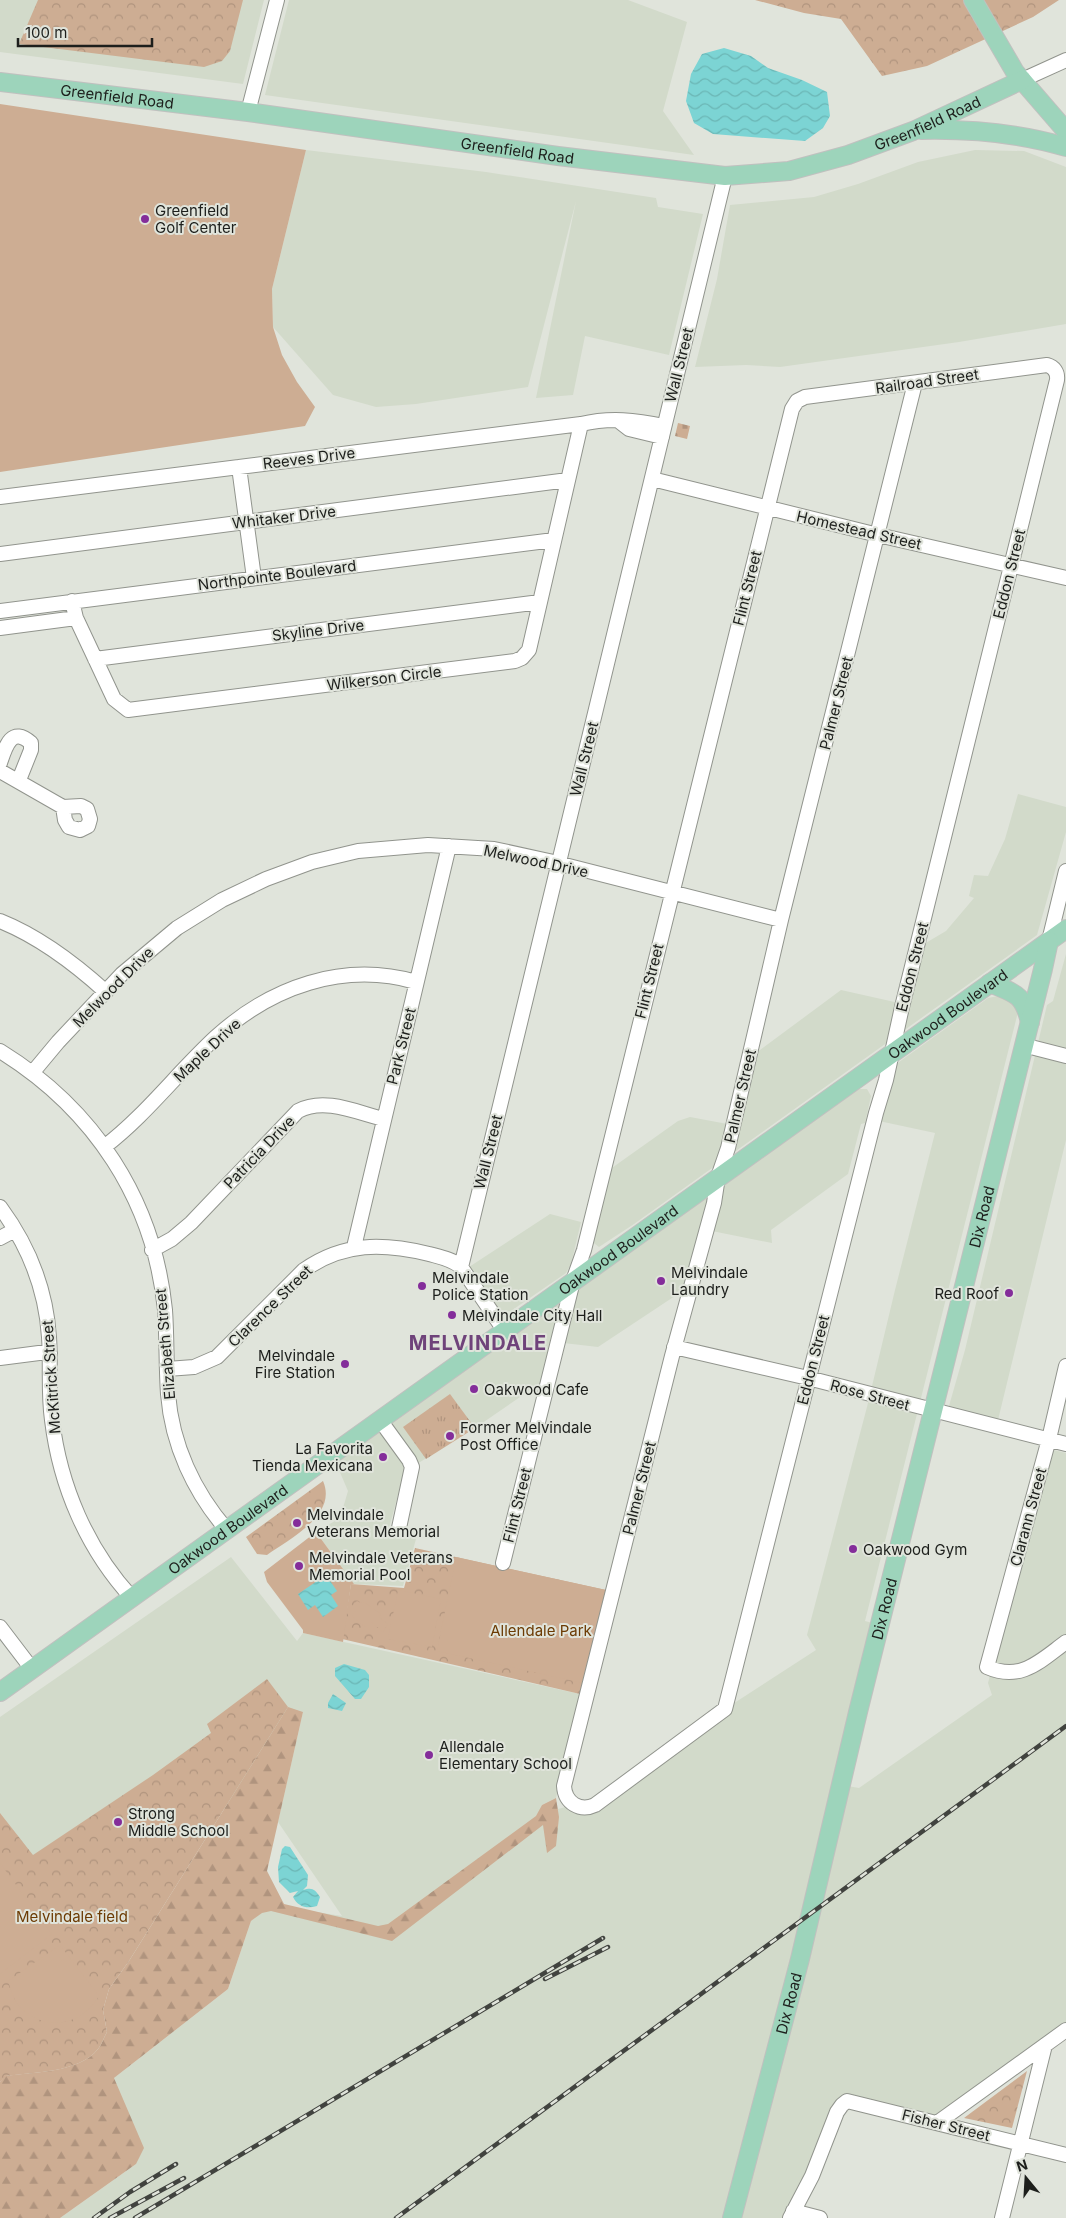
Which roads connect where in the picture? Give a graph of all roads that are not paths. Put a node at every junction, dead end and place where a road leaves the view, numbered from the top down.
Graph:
1 (277, 0) edge
2 (973, 0) edge
3 (1066, 60) edge
4 (1022, 80) junction
5 (0, 82) edge
6 (248, 112) junction
7 (913, 130) junction
8 (1066, 131) edge
9 (1066, 147) edge
10 (725, 176) junction
11 (1056, 370) joint
12 (915, 383) junction
13 (797, 401) joint
14 (581, 424) junction
15 (663, 431) junction
16 (239, 467) junction
17 (652, 479) junction
18 (568, 480) junction
19 (0, 497) edge
20 (767, 508) junction
21 (246, 522) junction
22 (878, 535) junction
23 (554, 540) junction
24 (0, 554) edge
25 (1011, 566) junction
26 (254, 578) junction
27 (1066, 578) edge
28 (72, 601) junction
29 (540, 602) junction
30 (0, 611) edge
31 (76, 618) junction
32 (0, 628) edge
33 (95, 659) junction
34 (0, 763) edge
35 (0, 771) edge
36 (18, 780) junction
37 (63, 807) dead end
38 (449, 846) junction
39 (559, 864) junction
40 (1066, 871) edge
41 (670, 894) junction
42 (0, 920) edge
43 (781, 920) junction
44 (1066, 929) edge
45 (1048, 941) junction
46 (416, 982) junction
47 (990, 983) junction
48 (106, 992) junction
49 (1030, 1022) junction
50 (1023, 1045) junction
51 (0, 1051) edge
52 (891, 1055) junction
53 (1066, 1056) edge
54 (33, 1072) junction
55 (383, 1119) junction
56 (104, 1147) junction
57 (718, 1177) junction
58 (0, 1207) edge
59 (15, 1230) junction
60 (0, 1238) edge
61 (354, 1248) junction
62 (152, 1250) junction
63 (461, 1267) junction
64 (572, 1281) junction
65 (504, 1330) junction
66 (674, 1347) junction
67 (50, 1353) junction
68 (0, 1358) edge
69 (1066, 1366) edge
70 (167, 1369) junction
71 (808, 1378) junction
72 (933, 1411) junction
73 (380, 1420) junction
74 (1048, 1440) junction
75 (1066, 1444) edge
76 (399, 1528) dead end
77 (227, 1530) junction
78 (503, 1562) dead end
79 (132, 1598) junction
80 (0, 1626) edge
81 (1066, 1642) edge
82 (32, 1669) junction
83 (0, 1692) edge
84 (725, 1709) joint
85 (1064, 2033) edge
86 (1046, 2045) junction
87 (936, 2123) junction
88 (1021, 2143) junction
89 (1066, 2155) edge
90 (792, 2215) edge
91 (732, 2218) edge
92 (820, 2218) edge
93 (1002, 2218) edge

1 - 6 street
2 - 4 main road
3 - 4 street
4 - 7 main road, Greenfield Road
4 - 8 main road
5 - 6 main road, Greenfield Road
6 - 10 main road, Greenfield Road
7 - 9 main road
7 - 10 main road, Greenfield Road
10 - 15 street, Wall Street
11 - 12 street, Railroad Street
11 - 25 street, Eddon Street
12 - 13 street, Railroad Street
12 - 22 street, Palmer Street
13 - 20 street, Flint Street
14 - 15 street, Reeves Drive
14 - 16 street, Reeves Drive
14 - 18 street, Wilkerson Circle
15 - 17 street, Wall Street
16 - 19 street, Reeves Drive
16 - 21 street
17 - 20 street, Homestead Street
17 - 39 street, Wall Street
18 - 21 street, Whitaker Drive
18 - 23 street, Wilkerson Circle
20 - 22 street, Homestead Street
20 - 41 street, Flint Street
21 - 24 street, Whitaker Drive
21 - 26 street
22 - 25 street, Homestead Street
22 - 43 street, Palmer Street
23 - 26 street, Northpointe Boulevard
23 - 29 street, Wilkerson Circle
25 - 27 street, Homestead Street
25 - 52 street, Eddon Street
26 - 28 street, Northpointe Boulevard
28 - 30 street, Northpointe Boulevard
28 - 31 street, Wilkerson Circle
29 - 33 street, Skyline Drive
29 - 33 street, Wilkerson Circle
31 - 32 street
31 - 33 street, Wilkerson Circle
34 - 36 street
35 - 36 street
36 - 37 street
38 - 39 street, Melwood Drive
38 - 46 street, Park Street
38 - 48 street, Melwood Drive
39 - 41 street, Melwood Drive
39 - 63 street, Wall Street
40 - 45 street
41 - 43 street, Melwood Drive
41 - 64 street, Flint Street
42 - 48 street
43 - 57 street, Palmer Street
44 - 45 main road, Oakwood Boulevard
45 - 47 main road, Oakwood Boulevard
45 - 49 main road, Dix Road
46 - 55 street, Park Street
46 - 56 street, Maple Drive
47 - 49 main road
47 - 52 main road, Oakwood Boulevard
48 - 54 street, Melwood Drive
49 - 50 main road, Dix Road
50 - 53 street
50 - 72 main road, Dix Road
51 - 54 street, Elizabeth Street
52 - 57 main road, Oakwood Boulevard
52 - 71 street, Eddon Street
54 - 56 street, Elizabeth Street
55 - 61 street, Park Street
55 - 62 street, Patricia Drive
56 - 62 street, Elizabeth Street
57 - 64 main road, Oakwood Boulevard
57 - 66 street, Palmer Street
58 - 59 street, McKitrick Street
59 - 60 street
59 - 67 street, McKitrick Street
61 - 63 street, Clarence Street
61 - 70 street, Clarence Street
62 - 70 street, Elizabeth Street
63 - 65 street
64 - 65 main road, Oakwood Boulevard
64 - 78 street, Flint Street
65 - 73 main road, Oakwood Boulevard
66 - 71 street, Rose Street
66 - 84 street, Palmer Street
67 - 68 street
67 - 79 street, McKitrick Street
69 - 74 street, Clarann Street
70 - 77 street, Elizabeth Street
71 - 72 street, Rose Street
71 - 84 street, Eddon Street
72 - 74 street, Rose Street
72 - 91 main road, Dix Road
73 - 76 street
73 - 77 main road, Oakwood Boulevard
74 - 75 street, Rose Street
74 - 81 street, Clarann Street
77 - 79 main road, Oakwood Boulevard
79 - 82 main road, Oakwood Boulevard
80 - 82 street
82 - 83 main road, Oakwood Boulevard
85 - 86 street
86 - 87 street
86 - 88 street
87 - 88 street, Fisher Street
87 - 90 street, Fisher Street
88 - 89 street, Fisher Street
88 - 93 street
90 - 92 street

